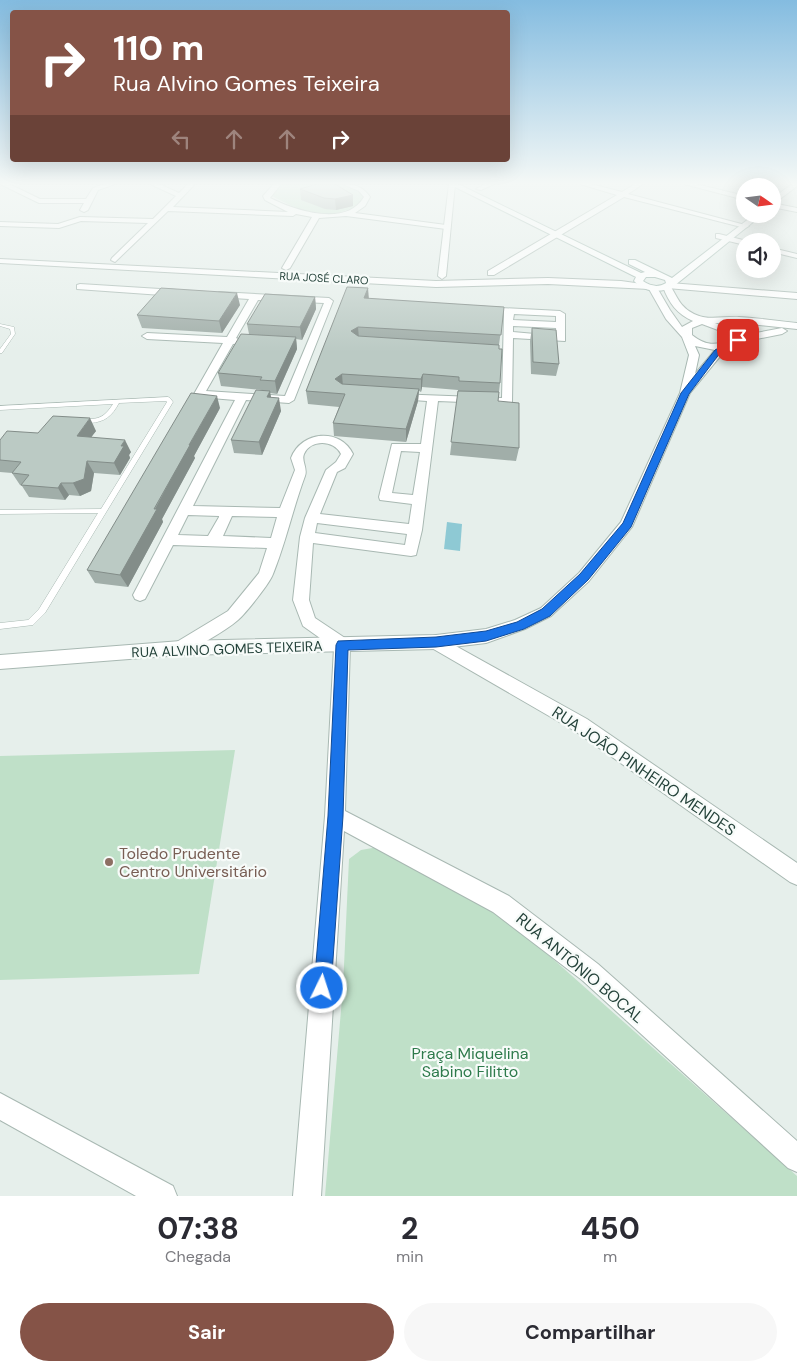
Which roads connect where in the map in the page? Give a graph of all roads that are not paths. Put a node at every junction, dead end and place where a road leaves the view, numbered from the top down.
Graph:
1 (136, 240) edge
2 (301, 240) edge
3 (445, 240) edge
4 (545, 240) edge
5 (565, 240) edge
6 (714, 240) edge
7 (726, 240) edge
8 (781, 252) edge
9 (692, 255) dead end
10 (0, 256) edge
11 (797, 256) edge
12 (628, 259) dead end
13 (115, 260) junction
14 (0, 261) edge
15 (286, 268) junction
16 (491, 274) junction
17 (661, 274) junction
18 (442, 276) junction
19 (639, 277) junction
20 (670, 285) junction
21 (80, 287) dead end
22 (650, 288) junction
23 (187, 293) edge
24 (207, 295) edge
25 (797, 296) edge
26 (255, 298) junction
27 (471, 309) edge
28 (509, 311) junction
29 (698, 321) junction
30 (509, 323) junction
31 (0, 325) edge
32 (561, 325) junction
33 (797, 328) edge
34 (509, 335) junction
35 (147, 336) dead end
36 (687, 337) junction
37 (231, 340) junction
38 (738, 340) junction
39 (249, 341) edge
40 (725, 348) junction
41 (0, 352) edge
42 (685, 393) junction
43 (393, 395) edge
44 (242, 397) junction
45 (432, 398) junction
46 (117, 402) junction
47 (0, 408) edge
48 (73, 422) edge
49 (427, 448) junction
50 (419, 500) junction
51 (184, 510) junction
52 (104, 511) junction
53 (223, 511) junction
54 (0, 512) edge
55 (285, 513) junction
56 (312, 518) junction
57 (362, 524) junction
58 (415, 530) junction
59 (307, 537) junction
60 (168, 540) junction
61 (211, 541) junction
62 (276, 543) junction
63 (358, 544) junction
64 (140, 595) dead end
65 (0, 626) edge
66 (436, 642) junction
67 (342, 645) junction
68 (181, 648) junction
69 (0, 662) edge
70 (335, 816) junction
71 (797, 875) edge
72 (0, 1106) edge
73 (797, 1159) edge
74 (163, 1196) edge
75 (307, 1196) edge

1 - 13 street
2 - 15 street
3 - 18 street
4 - 16 street
5 - 19 street
6 - 9 street
7 - 20 street
8 - 11 street
10 - 13 street, RUA JOSÉ CLARO
12 - 17 street
13 - 15 street, RUA JOSÉ CLARO
14 - 22 street, RUA JOSÉ CLARO
15 - 18 street, RUA JOSÉ CLARO
16 - 18 street, RUA JOSÉ CLARO
16 - 19 street, RUA JOSÉ CLARO
17 - 19 street, RUA JOSÉ CLARO
17 - 20 street
19 - 22 street
20 - 22 street, RUA JOSÉ CLARO
20 - 25 street, RUA JOSÉ CLARO
20 - 29 street
21 - 23 street
22 - 36 street
24 - 26 street
26 - 37 street
26 - 44 street
27 - 28 street
28 - 30 street
28 - 32 street
29 - 33 street, RUA ALVINO GOMES TEIXEIRA
29 - 36 street
29 - 38 street
30 - 32 street
30 - 34 street
31 - 41 lane
32 - 34 street
33 - 38 street, RUA ALVINO GOMES TEIXEIRA
34 - 45 street
35 - 37 street
36 - 40 street
36 - 42 street, RUA ALVINO GOMES TEIXEIRA
37 - 39 street
37 - 44 street
38 - 40 street, RUA ALVINO GOMES TEIXEIRA
40 - 42 street, RUA ALVINO GOMES TEIXEIRA
42 - 66 street, RUA ALVINO GOMES TEIXEIRA
43 - 45 street
44 - 51 street
45 - 49 street
46 - 47 lane
46 - 48 lane
46 - 52 lane
49 - 50 street
49 - 50 street
50 - 58 street
51 - 53 street
51 - 60 street
52 - 54 lane
52 - 65 lane
53 - 55 street
53 - 61 street
55 - 56 street
55 - 62 street
56 - 57 street
56 - 59 street
57 - 58 street
57 - 63 street
58 - 63 street
59 - 63 street
59 - 67 street
60 - 61 street
60 - 64 street
61 - 62 street
62 - 68 street
66 - 67 street, RUA ALVINO GOMES TEIXEIRA
66 - 71 street, RUA JOÃO PINHEIRO MENDES
67 - 68 street, RUA ALVINO GOMES TEIXEIRA
67 - 70 street
68 - 69 street, RUA ALVINO GOMES TEIXEIRA
70 - 73 street, RUA ANTÔNIO BOCAL
70 - 75 street
72 - 74 street

